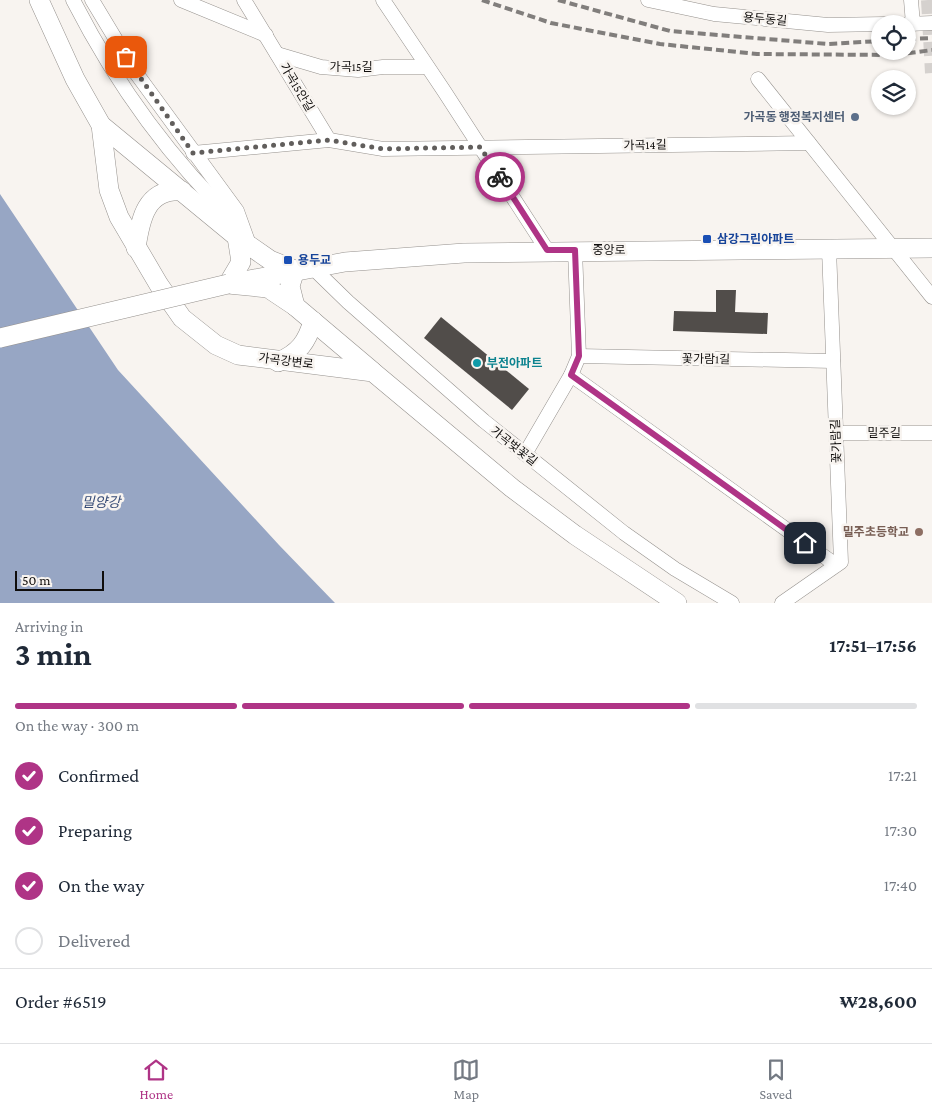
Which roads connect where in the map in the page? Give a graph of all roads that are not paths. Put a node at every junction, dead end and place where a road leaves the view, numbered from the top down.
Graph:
1 (39, 0) edge
2 (73, 0) edge
3 (92, 0) edge
4 (181, 0) edge
5 (244, 0) edge
6 (383, 0) edge
7 (648, 0) edge
8 (910, 0) edge
9 (714, 7) edge
10 (910, 15) edge
11 (932, 23) edge
12 (871, 24) edge
13 (916, 24) edge
14 (266, 35) junction
15 (277, 54) junction
16 (427, 67) junction
17 (758, 79) dead end
18 (101, 125) junction
19 (329, 140) junction
20 (809, 143) junction
21 (480, 147) junction
22 (193, 153) junction
23 (182, 191) junction
24 (243, 237) junction
25 (136, 248) junction
26 (892, 248) junction
27 (932, 248) edge
28 (829, 249) junction
29 (547, 250) junction
30 (575, 250) junction
31 (304, 269) junction
32 (228, 284) junction
33 (932, 298) edge
34 (295, 306) junction
35 (313, 321) junction
36 (0, 338) edge
37 (579, 356) junction
38 (833, 361) junction
39 (278, 362) junction
40 (373, 372) junction
41 (571, 375) junction
42 (932, 433) edge
43 (836, 434) junction
44 (524, 454) junction
45 (836, 565) junction
46 (677, 603) edge
47 (732, 603) edge
48 (782, 603) edge

1 - 18 main road, 가곡강변로
2 - 24 street
3 - 22 street
4 - 14 street
5 - 14 street, 가곡15안길
6 - 16 street
7 - 9 street, 용두동길
8 - 10 street
9 - 12 street, 용두동길
11 - 13 street
14 - 15 street, 가곡15안길
15 - 16 street, 가곡15길
15 - 19 street, 가곡15안길
16 - 21 street
17 - 20 street
18 - 23 main road
18 - 25 main road, 가곡강변로
19 - 21 street
19 - 22 street
20 - 21 street, 가곡14길
20 - 26 street
21 - 29 street
22 - 24 street
23 - 24 main road
23 - 25 main road
24 - 31 main road
24 - 32 main road
25 - 39 main road, 가곡강변로
26 - 27 main road, 중앙로
26 - 28 main road, 중앙로
26 - 33 street
28 - 30 main road, 중앙로
28 - 38 street, 꽃가람길
29 - 30 main road, 중앙로
29 - 31 main road, 중앙로
30 - 37 street
31 - 32 main road, 중앙로
31 - 34 main road
31 - 44 street, 가곡벚꽃길
32 - 34 main road
32 - 36 main road, 중앙로, bridge
34 - 35 main road
35 - 39 main road
35 - 40 main road
37 - 38 street, 꽃가람1길
37 - 41 street
38 - 43 street, 꽃가람길
39 - 40 main road, 가곡강변로
40 - 46 main road
41 - 44 street
41 - 45 street
42 - 43 street, 밀주길
43 - 45 street, 꽃가람길
44 - 47 street, 가곡벚꽃길
45 - 48 street

